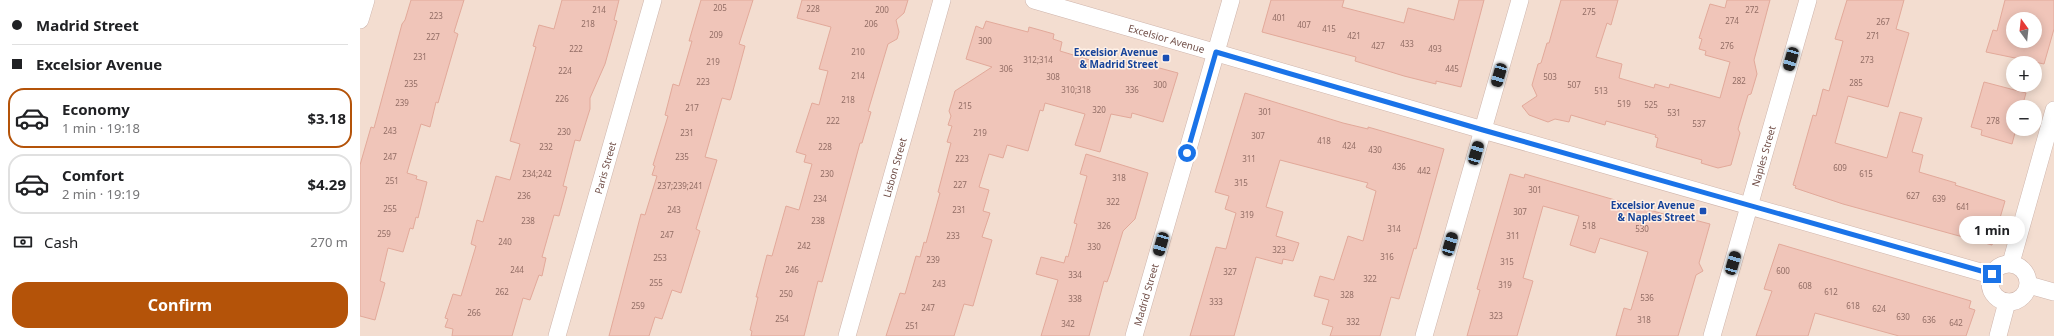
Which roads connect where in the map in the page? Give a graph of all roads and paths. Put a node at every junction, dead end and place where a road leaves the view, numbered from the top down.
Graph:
1 (366, 0) edge
2 (653, 0) edge
3 (942, 0) edge
4 (1034, 0) edge
5 (1231, 0) edge
6 (1520, 0) edge
7 (1808, 0) edge
8 (360, 20) edge
9 (1216, 52) junction
10 (2054, 110) edge
11 (1483, 130) junction
12 (1750, 205) junction
13 (2011, 263) junction
14 (1992, 274) junction
15 (2029, 285) junction
16 (2054, 292) edge
17 (2007, 302) junction
18 (557, 336) edge
19 (847, 336) edge
20 (1134, 336) edge
21 (1424, 336) edge
22 (1712, 336) edge
23 (1998, 336) edge

1 - 8 street
2 - 18 street, Paris Street
3 - 19 street, Lisbon Street
4 - 9 street, Excelsior Avenue
5 - 9 street, Madrid Street
6 - 11 street
7 - 12 street, Naples Street
9 - 11 street, Excelsior Avenue
9 - 20 street, Madrid Street
10 - 13 street
11 - 12 street, Excelsior Avenue
11 - 21 street
12 - 14 street, Excelsior Avenue
12 - 22 street, Naples Street
13 - 14 street
13 - 15 street
14 - 17 street
15 - 16 street
15 - 17 street
17 - 23 street

